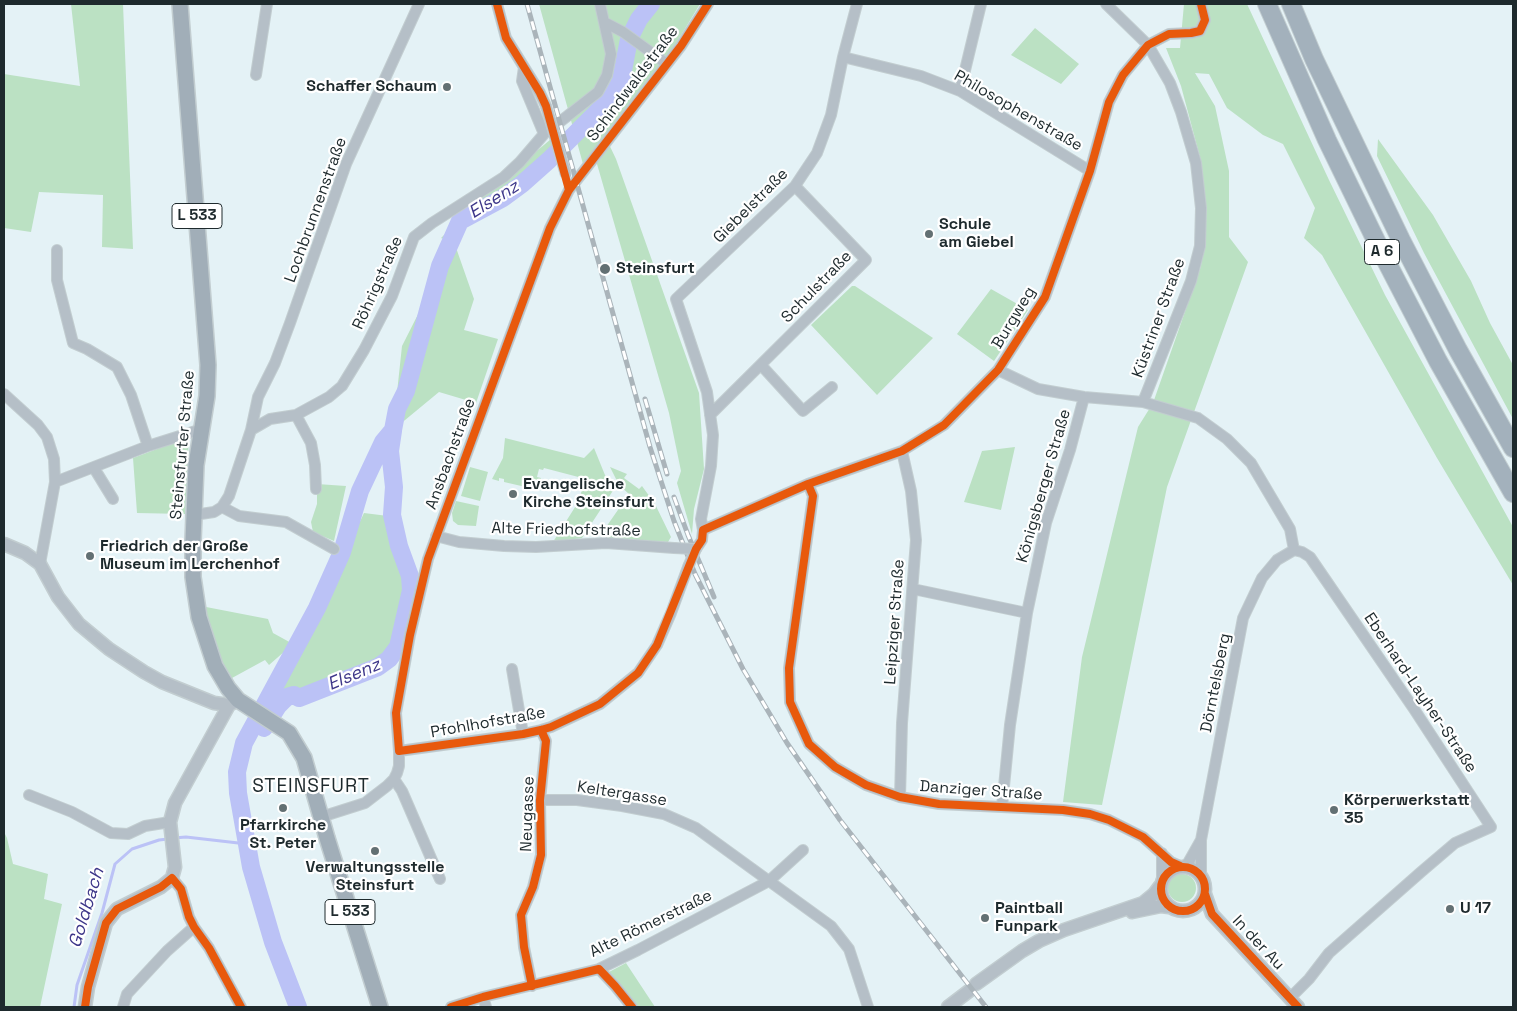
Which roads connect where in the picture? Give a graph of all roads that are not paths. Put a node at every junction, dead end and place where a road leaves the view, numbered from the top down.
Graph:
1 (180, 4) edge
2 (267, 4) edge
3 (419, 4) edge
4 (497, 4) edge
5 (600, 4) edge
6 (708, 4) edge
7 (858, 4) edge
8 (981, 4) edge
9 (1201, 4) edge
10 (1267, 4) edge
11 (1291, 4) edge
12 (1111, 5) edge
13 (604, 22) junction
14 (1148, 45) junction
15 (844, 57) junction
16 (666, 64) junction
17 (524, 67) junction
18 (256, 75) dead end
19 (960, 92) junction
20 (544, 134) junction
21 (1090, 171) junction
22 (577, 180) joint
23 (795, 186) junction
24 (569, 190) junction
25 (57, 250) dead end
26 (761, 365) junction
27 (998, 370) junction
28 (832, 387) dead end
29 (4, 394) edge
30 (1084, 397) junction
31 (1143, 402) junction
32 (296, 415) junction
33 (710, 415) junction
34 (202, 429) junction
35 (251, 430) junction
36 (148, 446) junction
37 (1513, 448) edge
38 (902, 451) junction
39 (94, 468) junction
40 (55, 482) junction
41 (808, 484) junction
42 (316, 489) dead end
43 (1513, 492) edge
44 (112, 499) dead end
45 (222, 507) junction
46 (194, 516) junction
47 (703, 535) junction
48 (436, 536) junction
49 (4, 544) edge
50 (334, 549) dead end
51 (696, 549) junction
52 (1294, 550) junction
53 (40, 564) junction
54 (913, 590) junction
55 (1027, 613) junction
56 (512, 669) dead end
57 (233, 702) junction
58 (541, 730) junction
59 (523, 734) junction
60 (399, 751) junction
61 (394, 780) junction
62 (29, 795) dead end
63 (900, 797) junction
64 (540, 800) junction
65 (1002, 808) junction
66 (321, 817) junction
67 (170, 826) junction
68 (1201, 840) junction
69 (803, 850) dead end
70 (1162, 853) junction
71 (1182, 866) junction
72 (1201, 876) junction
73 (172, 878) junction
74 (440, 878) dead end
75 (769, 881) junction
76 (1161, 883) junction
77 (1205, 894) junction
78 (1169, 907) junction
79 (1195, 908) junction
80 (1212, 914) junction
81 (1107, 915) junction
82 (194, 927) junction
83 (599, 969) junction
84 (532, 986) junction
85 (485, 1002) edge
86 (1294, 1002) edge
87 (85, 1007) edge
88 (123, 1007) edge
89 (241, 1007) edge
90 (380, 1007) edge
91 (451, 1007) edge
92 (632, 1007) edge
93 (868, 1007) edge
94 (948, 1007) edge

1 - 34 main road, Steinsfurter Straße / L 533
2 - 18 street
3 - 35 street, Lochbrunnenstraße
4 - 17 street
5 - 13 street, Röhrigstraße
6 - 16 street, Schindwaldstraße
7 - 15 street, Giebelstraße
8 - 19 street
9 - 14 street, Burgweg
10 - 43 highway, A 6
11 - 37 highway, A 6
12 - 14 street, Küstriner Straße
13 - 16 street
13 - 20 street, Röhrigstraße
14 - 21 street, Burgweg
14 - 31 street, Küstriner Straße
15 - 19 street, Philosophenstraße
15 - 23 street, Giebelstraße
16 - 22 street, Schindwaldstraße
17 - 20 street
17 - 24 street, bridge
19 - 21 street, Philosophenstraße
20 - 32 street, Röhrigstraße
21 - 27 street, Burgweg
22 - 24 street, Ansbachstraße
23 - 26 street, Schulstraße
23 - 33 street, Giebelstraße
24 - 48 street, Ansbachstraße
25 - 36 street
26 - 28 street
26 - 33 street, Schulstraße
27 - 30 street
27 - 38 street, Burgweg
29 - 40 street
30 - 31 street
30 - 55 street, Königsberger Straße
31 - 52 street
32 - 35 street, Röhrigstraße
32 - 42 street
33 - 47 street
34 - 36 street
34 - 46 main road, Steinsfurter Straße / L 533
35 - 45 street
36 - 39 street
38 - 41 street, Burgweg
38 - 54 street, Leipziger Straße
39 - 40 street
39 - 44 street
40 - 53 street
41 - 47 street, Burgweg
41 - 63 street, Danziger Straße
45 - 46 street
45 - 50 street
46 - 57 main road, Steinsfurter Straße / L 533
47 - 51 street
48 - 51 street, Alte Friedhofstraße, bridge
48 - 60 street, Ansbachstraße
49 - 53 street
51 - 58 street, Pfohlhofstraße, bridge
52 - 68 street, Dörntelsberg
52 - 86 street, Eberhard-Layher-Straße
53 - 57 street
54 - 55 street
54 - 63 street, Leipziger Straße
55 - 65 street, Königsberger Straße
56 - 59 street, Pfohlhofstraße
57 - 66 main road, L 533
57 - 67 street
58 - 59 street, Pfohlhofstraße
58 - 64 street, Neugasse
59 - 60 street, Pfohlhofstraße
60 - 61 street
61 - 66 street
61 - 74 street
62 - 67 street
63 - 65 street, Danziger Straße
64 - 75 street, Keltergasse
64 - 84 street, Neugasse
65 - 70 street, Danziger Straße
66 - 90 main road, L 533
67 - 73 street
68 - 71 street, Dörntelsberg
68 - 72 street, Dörntelsberg
69 - 75 street, Alte Römerstraße
70 - 71 street, Danziger Straße
70 - 76 street
71 - 72 street
71 - 76 street
72 - 77 street
73 - 82 street
73 - 87 street
75 - 83 street, Alte Römerstraße
75 - 93 street
76 - 78 street
76 - 81 street
77 - 79 street
77 - 80 street, In der Au
78 - 79 street
78 - 81 street
79 - 80 street, In der Au
80 - 86 street, In der Au
81 - 94 street
82 - 88 street
82 - 89 street
83 - 84 street, Alte Römerstraße
83 - 92 street
84 - 85 street, Alte Römerstraße
85 - 91 street, Alte Römerstraße

